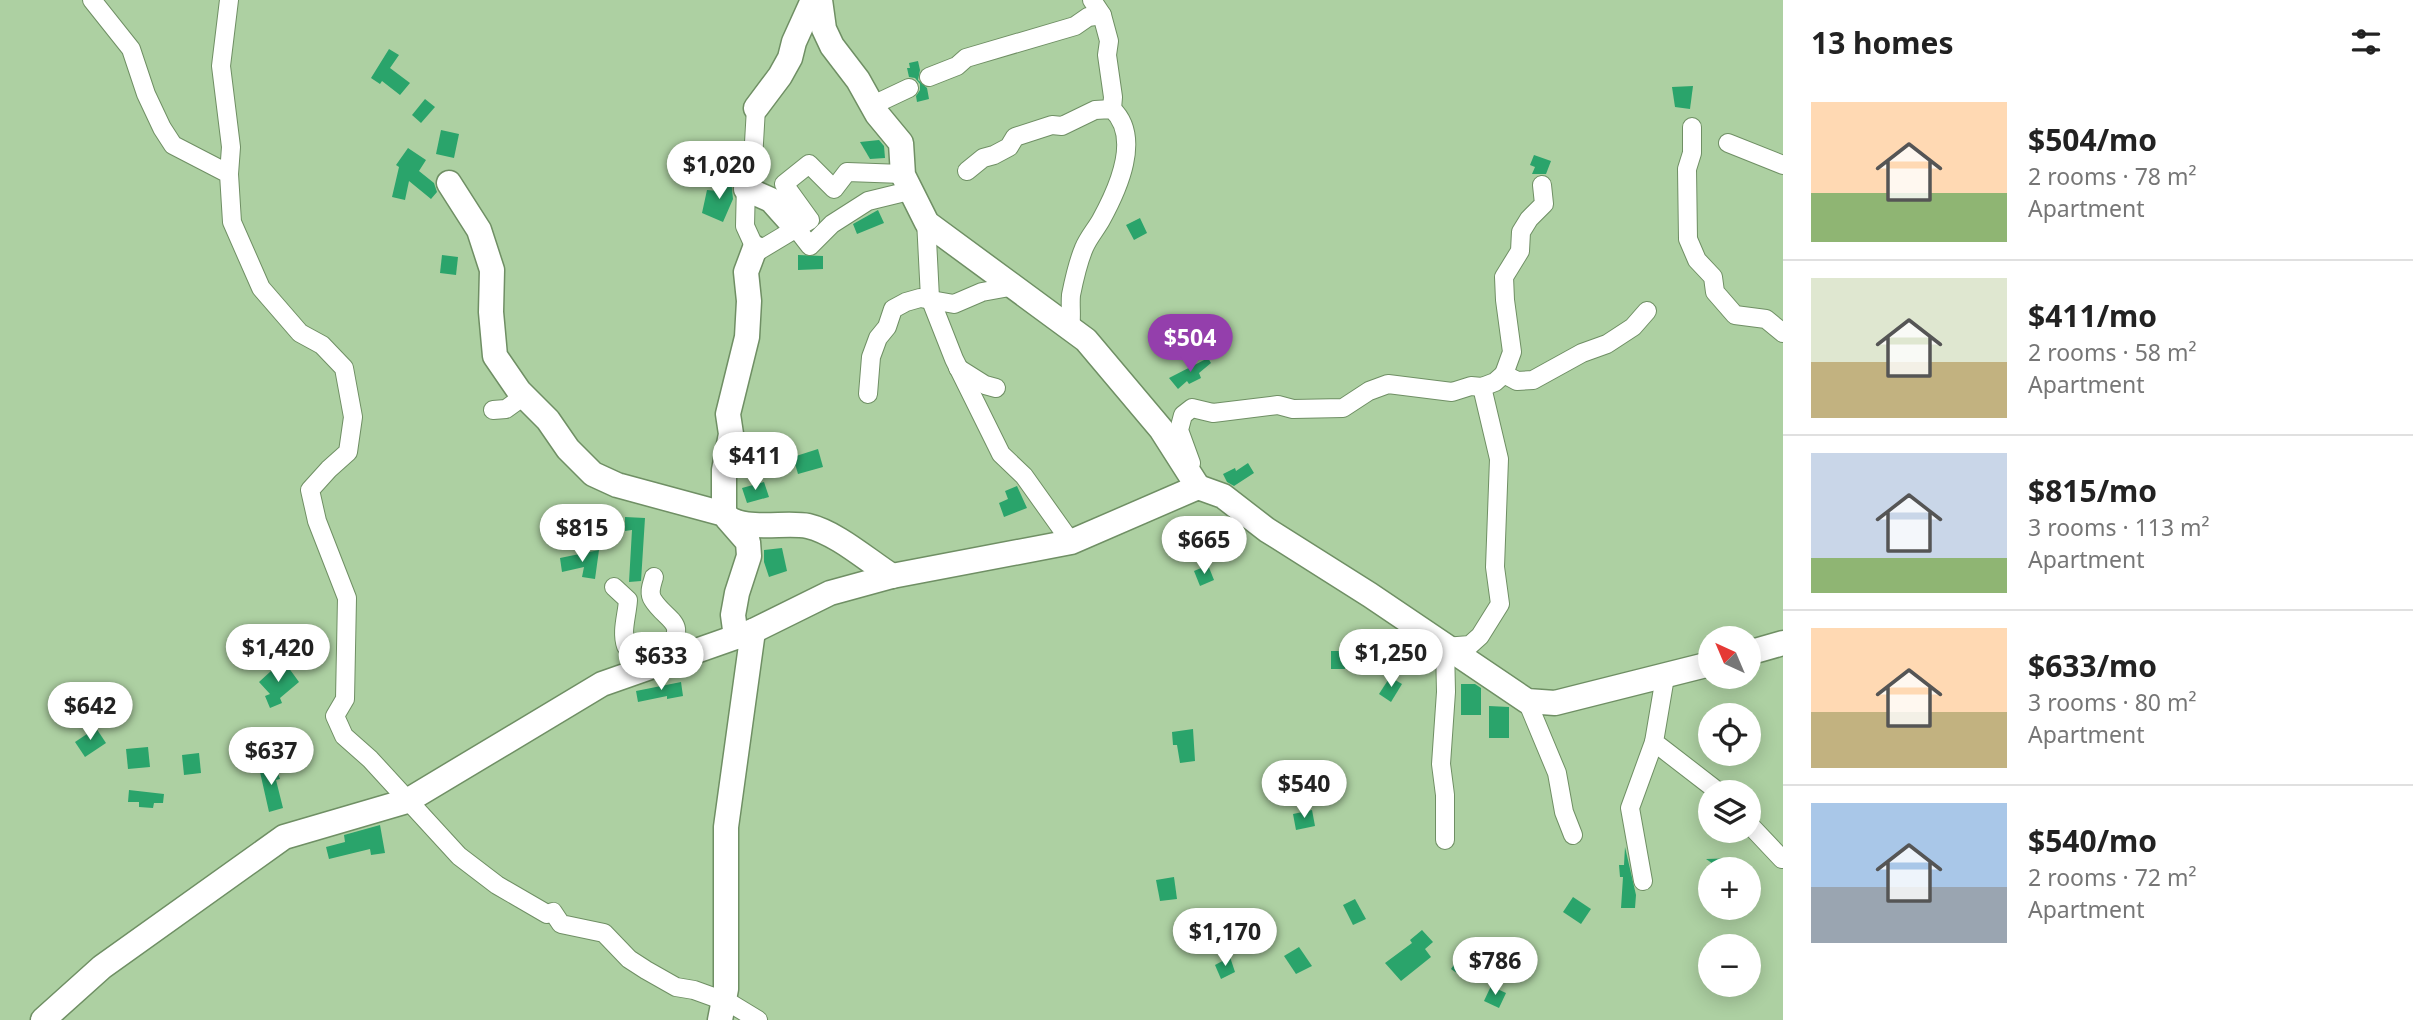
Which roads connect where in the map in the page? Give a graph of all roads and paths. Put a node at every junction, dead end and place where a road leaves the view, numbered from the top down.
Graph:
1 (92, 0) edge
2 (229, 0) edge
3 (813, 0) edge
4 (820, 0) edge
5 (1097, 8) edge
6 (929, 77) dead end
7 (909, 88) dead end
8 (873, 105) junction
9 (756, 108) joint
10 (1112, 108) junction
11 (1692, 127) dead end
12 (1728, 143) dead end
13 (1783, 165) edge
14 (967, 171) dead end
15 (229, 174) junction
16 (906, 182) junction
17 (449, 183) dead end
18 (1542, 185) dead end
19 (746, 189) junction
20 (926, 220) junction
21 (796, 228) junction
22 (755, 248) junction
23 (1014, 286) junction
24 (930, 298) junction
25 (1647, 311) dead end
26 (1070, 328) junction
27 (1783, 333) edge
28 (958, 368) junction
29 (1504, 374) junction
30 (1482, 387) junction
31 (996, 388) dead end
32 (868, 394) dead end
33 (524, 396) junction
34 (493, 410) dead end
35 (1198, 487) junction
36 (725, 516) junction
37 (1071, 542) junction
38 (892, 576) junction
39 (654, 577) dead end
40 (614, 587) dead end
41 (745, 634) junction
42 (1783, 643) edge
43 (1445, 646) junction
44 (1761, 649) edge
45 (663, 657) junction
46 (1698, 667) edge
47 (1665, 677) junction
48 (1527, 701) junction
49 (1654, 742) junction
50 (1703, 780) edge
51 (407, 801) junction
52 (1573, 835) dead end
53 (1761, 837) edge
54 (1445, 840) dead end
55 (1782, 859) edge
56 (1643, 881) dead end
57 (722, 1011) edge
58 (43, 1020) edge
59 (758, 1020) edge

1 - 15 street
2 - 15 street
3 - 9 street
4 - 8 street
5 - 6 street
5 - 10 street
7 - 8 street
8 - 16 street
9 - 19 street
10 - 14 street
10 - 26 street
11 - 27 street
12 - 13 street
15 - 51 street
16 - 20 street
16 - 21 street
16 - 21 street
17 - 33 street
18 - 29 street
19 - 21 street
19 - 22 street
20 - 23 street
20 - 24 street
21 - 22 street
22 - 36 street
23 - 24 street
23 - 26 street
24 - 28 street
24 - 32 street
25 - 29 street
26 - 35 street
28 - 31 street
28 - 37 street
29 - 30 street
30 - 35 street
30 - 43 street
33 - 34 street
33 - 36 street
35 - 37 street
35 - 43 street
36 - 38 street
36 - 41 street
37 - 38 street
38 - 41 street
39 - 45 street
40 - 45 street
41 - 45 street
41 - 57 street
42 - 44 street
43 - 48 street
43 - 54 street
45 - 51 street
46 - 47 street
47 - 48 street
47 - 49 street
48 - 52 street
49 - 50 street
49 - 56 street
51 - 57 street
51 - 58 street
53 - 55 street
57 - 59 street

